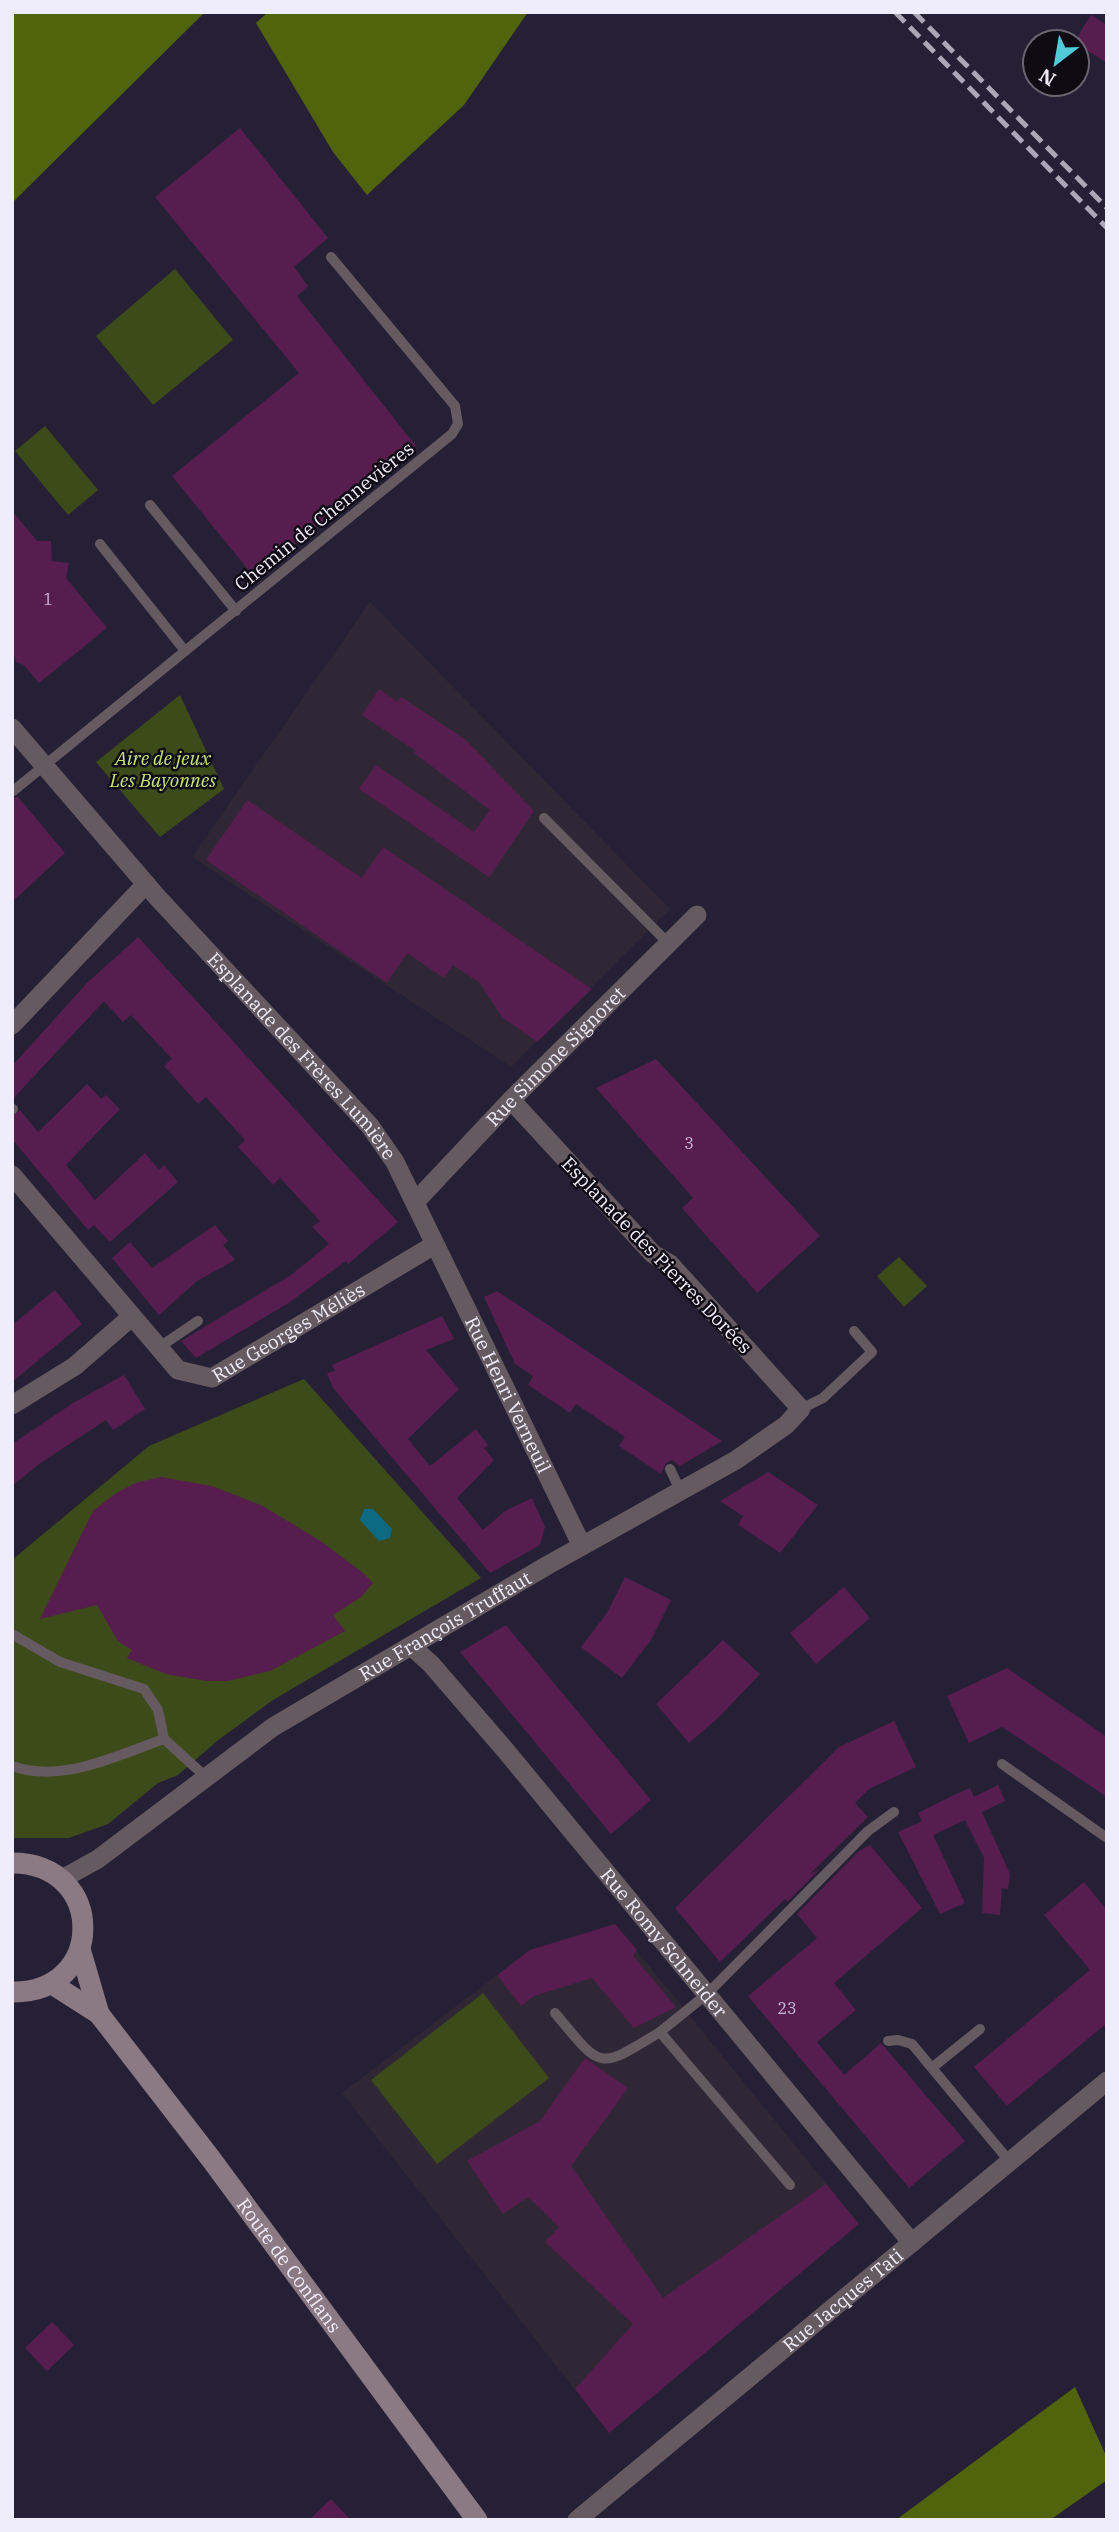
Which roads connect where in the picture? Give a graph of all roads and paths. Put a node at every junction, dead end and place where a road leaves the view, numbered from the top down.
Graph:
1 (331, 257) dead end
2 (150, 505) dead end
3 (100, 544) dead end
4 (236, 611) junction
5 (185, 651) junction
6 (12, 728) edge
7 (43, 764) junction
8 (13, 791) edge
9 (544, 818) dead end
10 (146, 884) junction
11 (697, 915) dead end
12 (669, 944) junction
13 (12, 1025) edge
14 (512, 1100) junction
15 (12, 1175) edge
16 (416, 1201) junction
17 (434, 1245) junction
18 (130, 1318) junction
19 (198, 1321) dead end
20 (854, 1331) dead end
21 (158, 1348) junction
22 (12, 1405) edge
23 (802, 1409) junction
24 (670, 1469) dead end
25 (681, 1492) junction
26 (582, 1546) junction
27 (12, 1634) edge
28 (411, 1646) junction
29 (164, 1739) junction
30 (1002, 1764) dead end
31 (12, 1766) edge
32 (207, 1778) junction
33 (894, 1812) dead end
34 (1107, 1838) edge
35 (98, 1859) junction
36 (12, 1863) edge
37 (62, 1879) junction
38 (77, 1899) junction
39 (80, 1949) junction
40 (52, 1984) junction
41 (12, 1992) edge
42 (706, 1994) junction
43 (555, 2013) dead end
44 (99, 2014) junction
45 (979, 2029) dead end
46 (660, 2032) junction
47 (888, 2041) dead end
48 (933, 2067) junction
49 (1107, 2081) edge
50 (1010, 2162) junction
51 (790, 2185) dead end
52 (912, 2243) junction
53 (477, 2520) edge
54 (577, 2520) edge

1 - 4 lane, Chemin de Chennevières
2 - 4 lane
3 - 5 lane
4 - 5 lane, Chemin de Chennevières
5 - 7 lane, Chemin de Chennevières
6 - 7 street, Esplanade des Frères Lumière
7 - 8 lane, Chemin de Chennevières
7 - 10 street, Esplanade des Frères Lumière
9 - 12 lane
10 - 13 street
10 - 16 street, Esplanade des Frères Lumière
11 - 12 street, Rue Simone Signoret
12 - 14 street, Rue Simone Signoret
14 - 16 street, Rue Simone Signoret
14 - 23 street, Esplanade des Pierres Dorées
15 - 18 street, Rue Georges Méliès
16 - 17 street, Esplanade des Frères Lumière
17 - 21 street, Rue Georges Méliès
17 - 26 street, Rue Henri Verneuil
18 - 21 street, Rue Georges Méliès
18 - 22 street
19 - 21 lane
20 - 23 lane
23 - 25 street, Rue François Truffaut
24 - 25 lane
25 - 26 street, Rue François Truffaut
26 - 28 street, Rue François Truffaut
27 - 29 lane
28 - 32 street, Rue François Truffaut
28 - 42 street, Rue Romy Schneider
29 - 31 lane
29 - 32 lane
30 - 34 lane
32 - 35 street, Rue François Truffaut
33 - 42 lane
35 - 37 street
35 - 38 street
36 - 37 main road
37 - 38 main road
38 - 39 main road, Route de Conflans
39 - 40 main road
39 - 44 main road, Route de Conflans
40 - 41 main road
40 - 44 main road, Route de Conflans
42 - 46 lane
42 - 52 street, Rue Romy Schneider
43 - 46 lane
44 - 53 main road, Route de Conflans
45 - 48 lane
46 - 51 lane
47 - 48 lane
48 - 50 lane
49 - 50 street, Rue Jacques Tati
50 - 52 street, Rue Jacques Tati
52 - 54 street, Rue Jacques Tati

